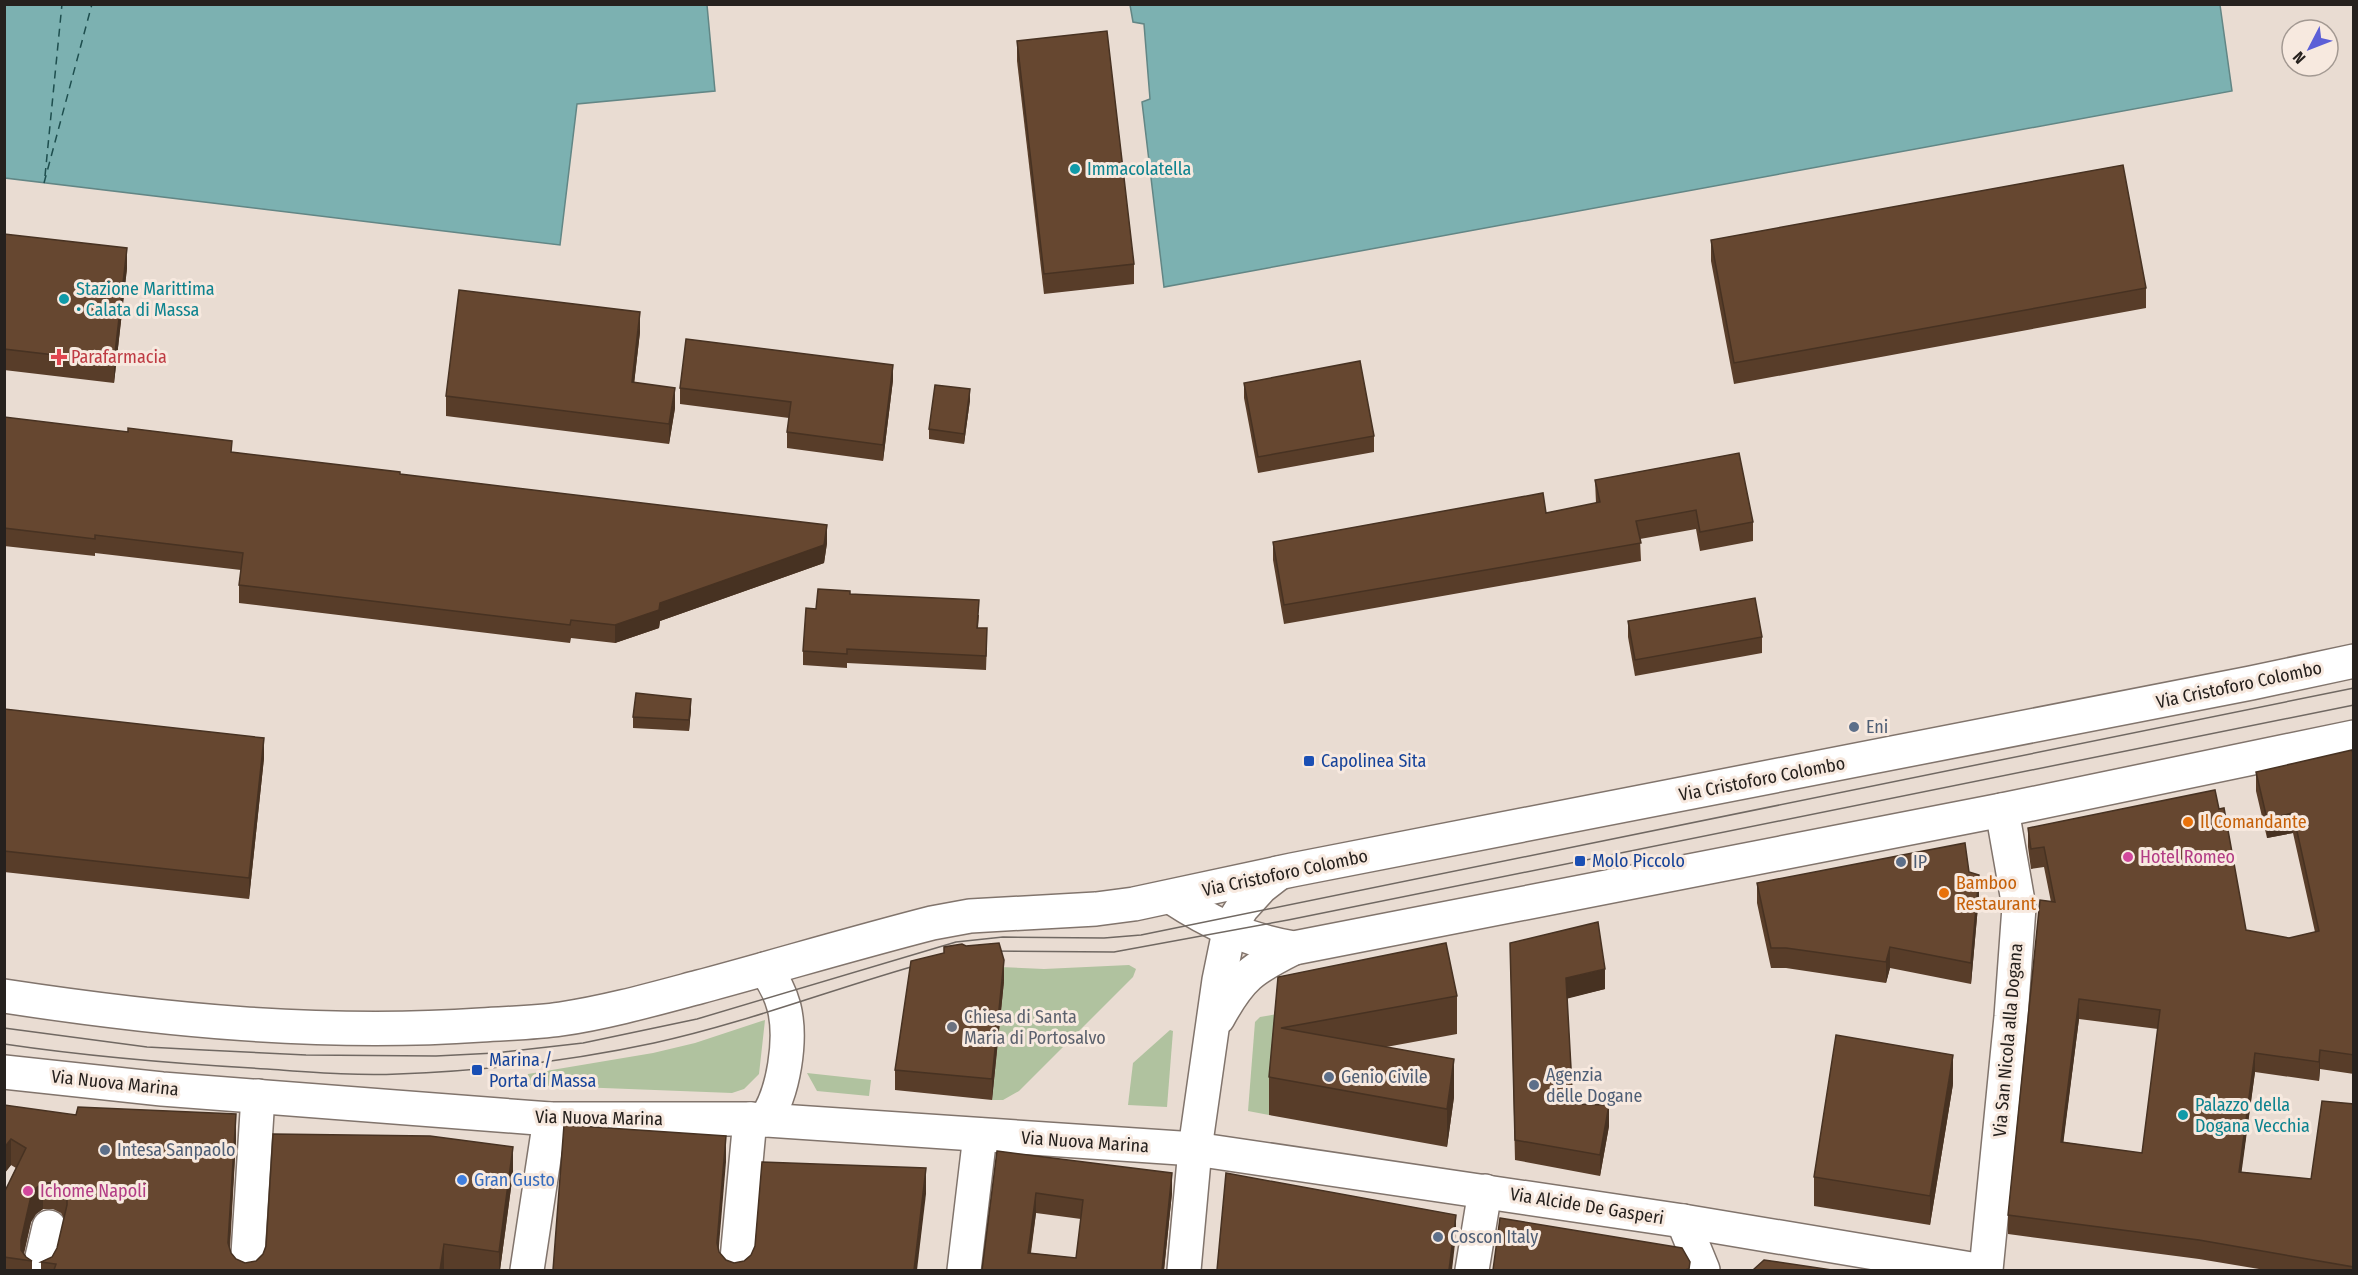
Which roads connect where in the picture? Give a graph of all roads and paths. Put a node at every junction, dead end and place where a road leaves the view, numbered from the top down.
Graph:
1 (2354, 661) edge
2 (2354, 737) edge
3 (2002, 810) junction
4 (1279, 873) junction
5 (1171, 897) junction
6 (1230, 930) junction
7 (1294, 948) junction
8 (765, 969) junction
9 (4, 996) edge
10 (1213, 1026) junction
11 (4, 1072) edge
12 (258, 1096) junction
13 (550, 1119) junction
14 (757, 1120) junction
15 (980, 1135) junction
16 (1195, 1149) junction
17 (1485, 1191) junction
18 (1683, 1221) junction
19 (49, 1227) dead end
20 (39, 1270) edge
21 (247, 1270) edge
22 (527, 1270) edge
23 (736, 1270) edge
24 (964, 1270) edge
25 (1184, 1270) edge
26 (1472, 1270) edge
27 (1703, 1270) edge
28 (1977, 1270) edge
29 (1986, 1270) edge

1 - 4 main road, Via Cristoforo Colombo
2 - 3 main road
3 - 7 main road
3 - 29 main road, Via San Nicola alla Dogana
4 - 5 main road, Via Cristoforo Colombo
4 - 6 main road
5 - 6 main road
5 - 8 main road
6 - 7 main road
6 - 10 main road
7 - 10 main road
8 - 9 main road
8 - 14 main road
10 - 16 main road
11 - 12 main road, Via Nuova Marina
12 - 13 main road, Via Nuova Marina
12 - 21 main road
13 - 14 main road, Via Nuova Marina
13 - 22 main road
14 - 15 main road, Via Nuova Marina
14 - 23 main road
15 - 16 main road, Via Nuova Marina
15 - 24 main road
16 - 17 main road, Via Alcide De Gasperi
16 - 25 main road
17 - 18 main road, Via Alcide De Gasperi
17 - 26 main road
18 - 27 main road
18 - 28 main road, Via Alcide De Gasperi
19 - 20 main road

